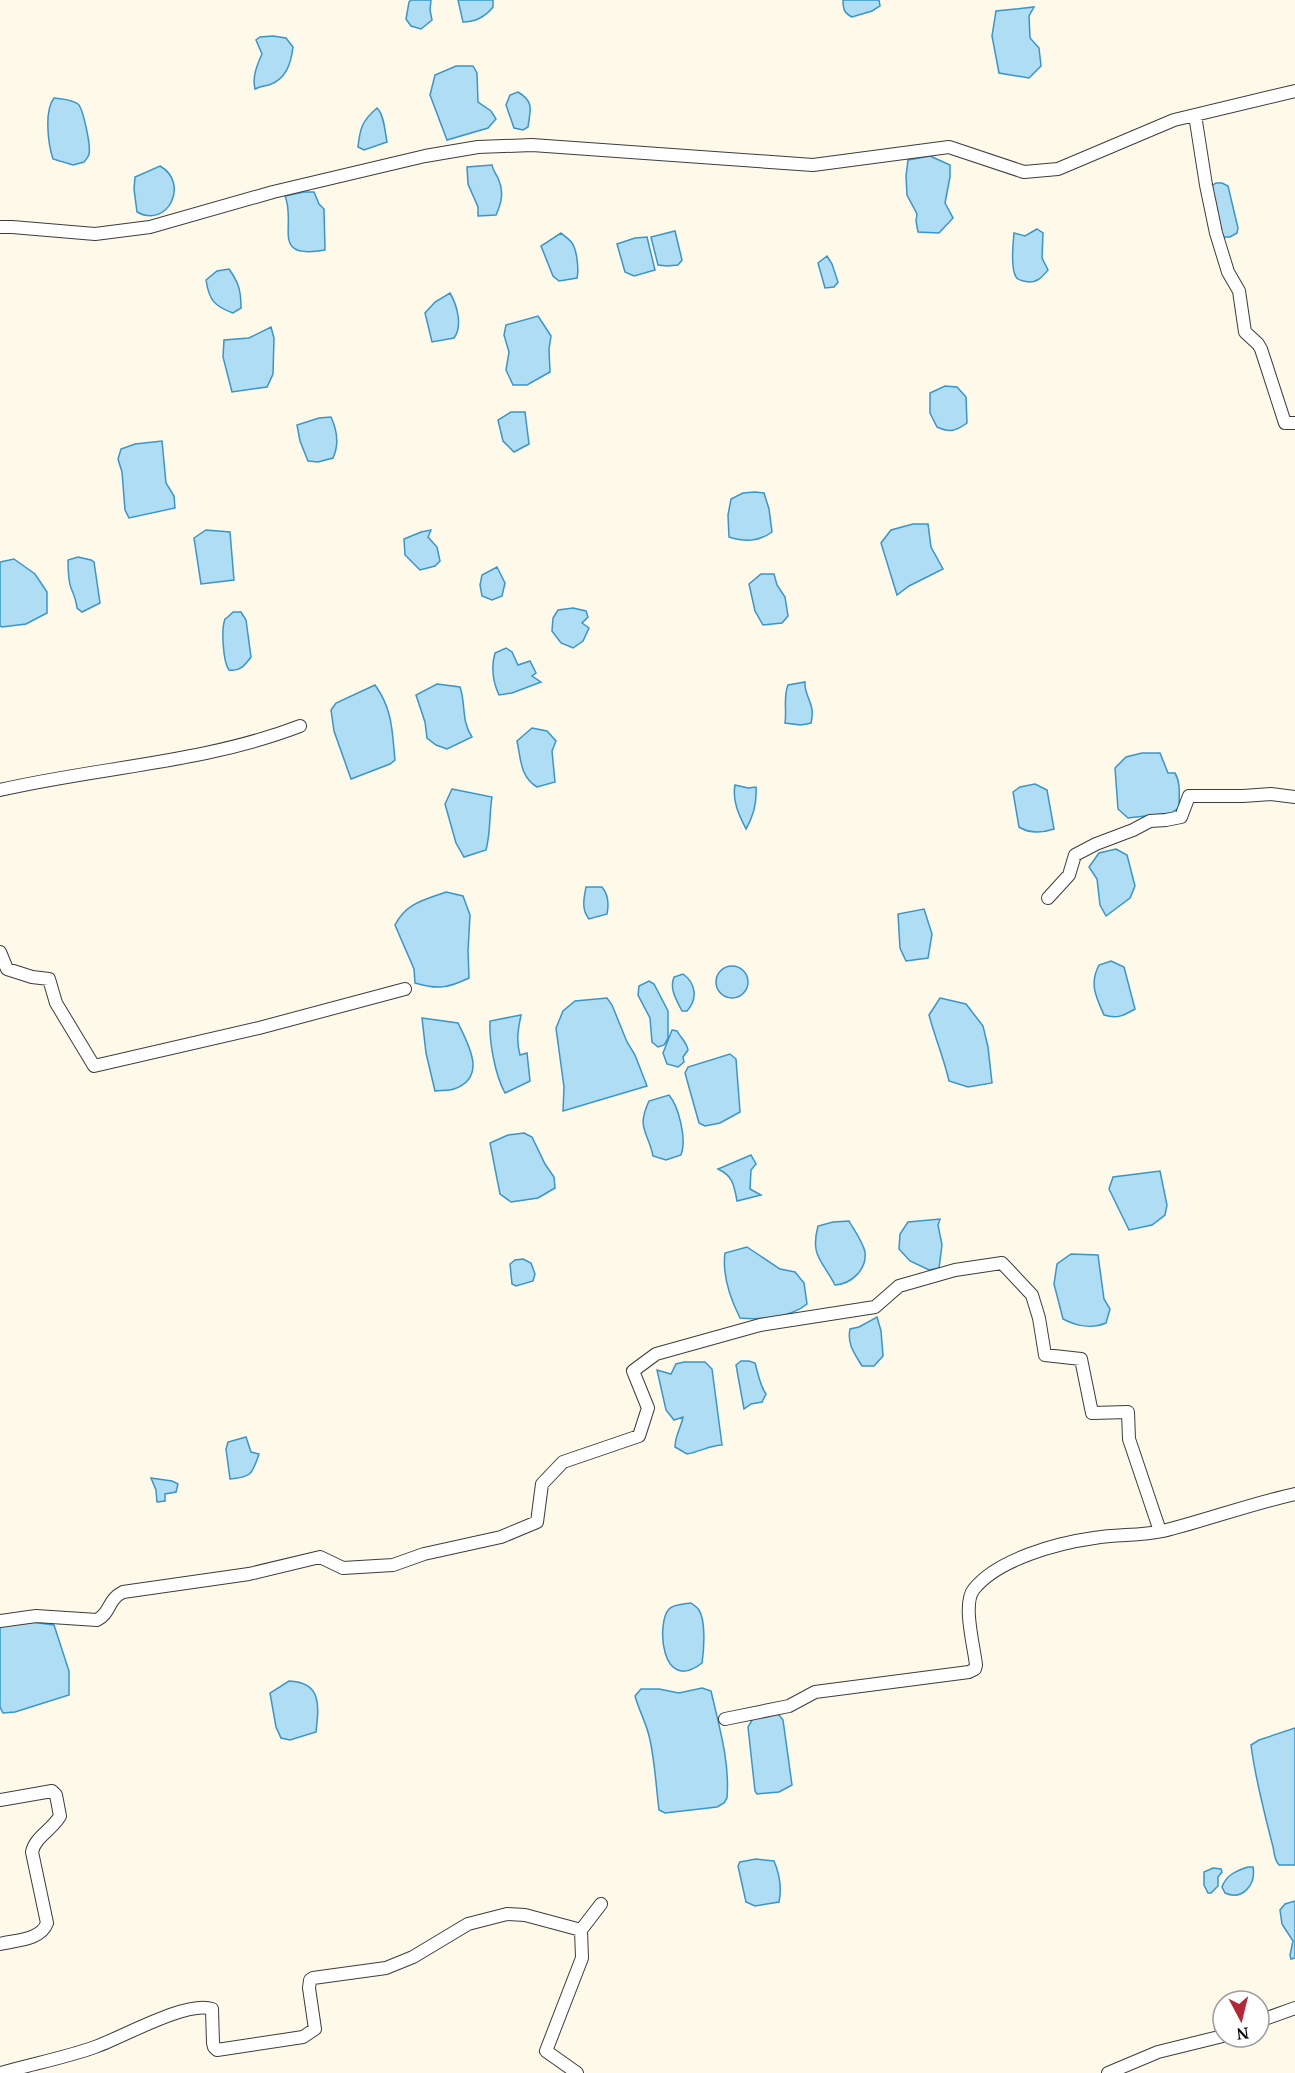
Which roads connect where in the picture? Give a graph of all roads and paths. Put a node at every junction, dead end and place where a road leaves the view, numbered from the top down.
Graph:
1 (1295, 91) edge
2 (1195, 115) junction
3 (0, 227) edge
4 (1295, 423) edge
5 (300, 726) dead end
6 (0, 790) edge
7 (1295, 797) edge
8 (1048, 898) dead end
9 (0, 952) edge
10 (405, 989) dead end
11 (1295, 1494) edge
12 (1160, 1531) junction
13 (0, 1621) edge
14 (725, 1719) dead end
15 (0, 1800) edge
16 (601, 1904) dead end
17 (581, 1930) junction
18 (0, 1944) edge
19 (1295, 2008) edge
20 (1271, 2017) edge
21 (1211, 2039) edge
22 (1, 2073) edge
23 (577, 2073) edge
24 (1108, 2073) edge

1 - 2 street
2 - 3 street
2 - 4 street
5 - 6 street
7 - 8 street
9 - 10 street
11 - 12 street
12 - 13 street
12 - 14 street
15 - 18 street
16 - 17 street
17 - 22 street
17 - 23 street
19 - 20 street
21 - 24 street

